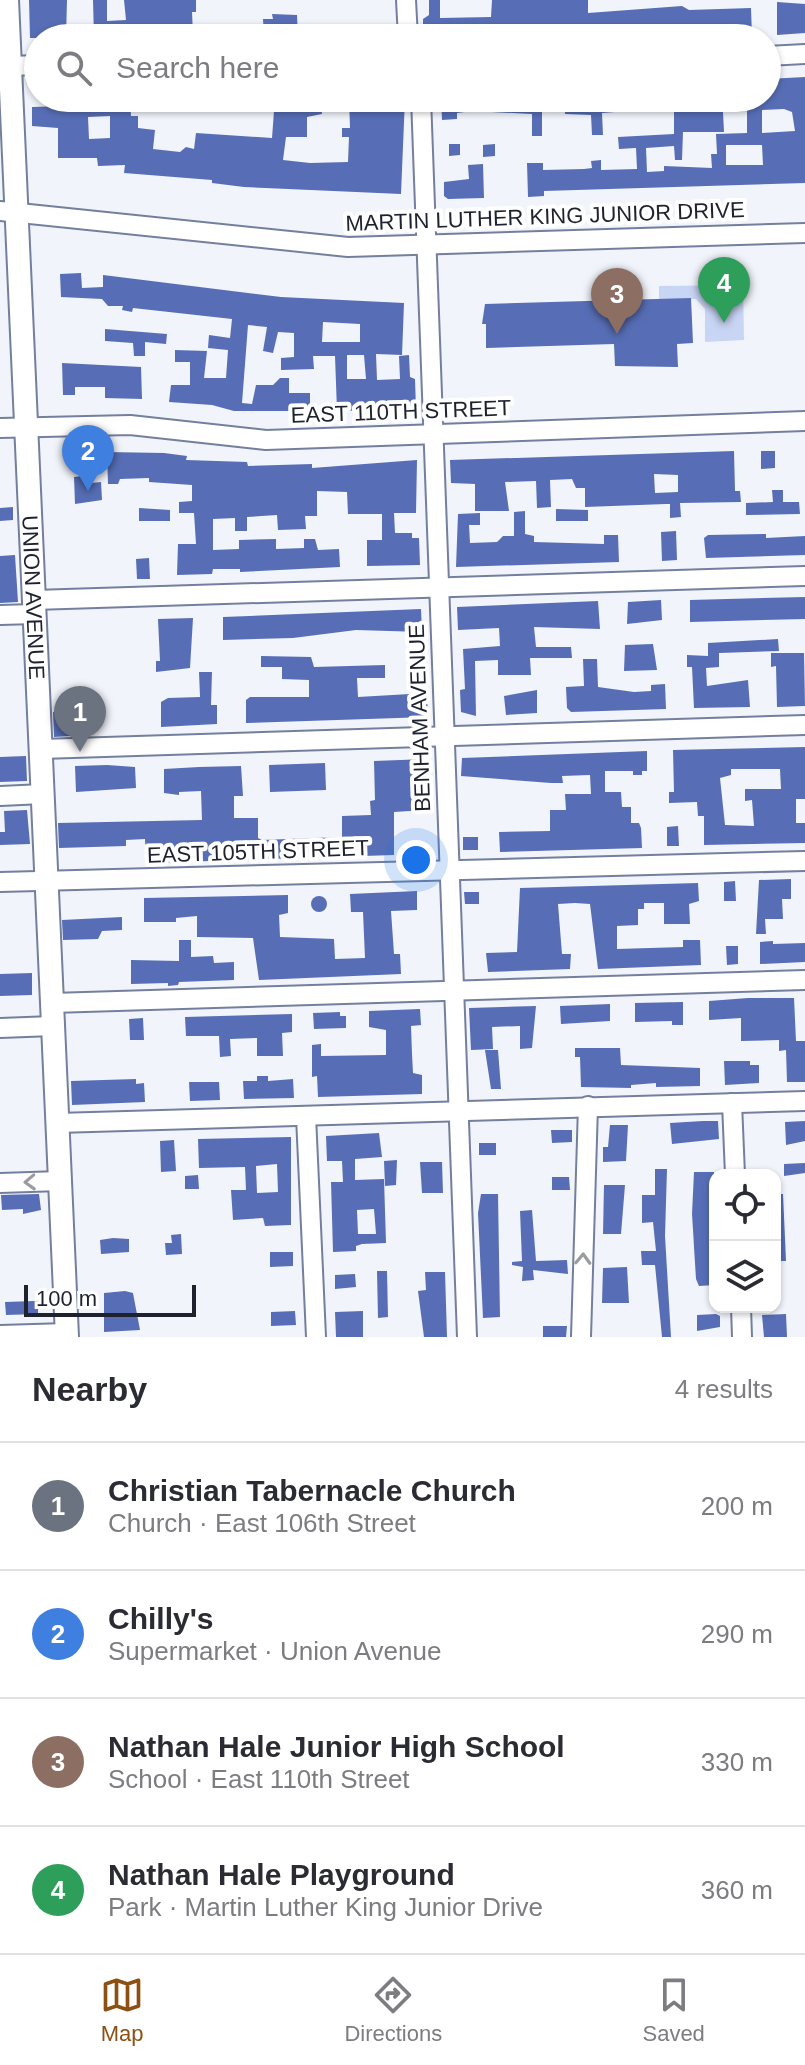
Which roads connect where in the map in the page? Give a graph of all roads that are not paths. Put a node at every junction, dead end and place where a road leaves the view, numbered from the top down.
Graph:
1 (3, 0) edge
2 (406, 0) edge
3 (407, 24) edge
4 (805, 54) edge
5 (781, 55) edge
6 (10, 66) junction
7 (24, 66) edge
8 (422, 112) edge
9 (8, 210) edge
10 (805, 233) edge
11 (427, 246) junction
12 (805, 421) edge
13 (26, 427) junction
14 (0, 428) edge
15 (433, 434) junction
16 (805, 576) edge
17 (439, 586) junction
18 (34, 607) junction
19 (0, 615) edge
20 (805, 725) edge
21 (444, 738) junction
22 (41, 749) junction
23 (43, 794) junction
24 (0, 796) edge
25 (805, 861) edge
26 (449, 870) junction
27 (47, 881) junction
28 (0, 882) edge
29 (805, 980) edge
30 (453, 990) junction
31 (52, 1003) junction
32 (53, 1026) junction
33 (0, 1028) edge
34 (805, 1101) edge
35 (732, 1103) junction
36 (588, 1106) junction
37 (456, 1111) junction
38 (306, 1116) junction
39 (57, 1123) junction
40 (735, 1169) edge
41 (60, 1181) junction
42 (0, 1183) edge
43 (741, 1313) edge
44 (0, 1335) edge
45 (67, 1335) edge
46 (316, 1337) edge
47 (467, 1337) edge
48 (581, 1337) edge
49 (742, 1337) edge

1 - 6 main road, UNION AVENUE
2 - 3 street
4 - 5 street
6 - 7 street
6 - 9 main road, UNION AVENUE
8 - 11 street, BENHAM AVENUE
9 - 11 street, MARTIN LUTHER KING JUNIOR DRIVE
9 - 13 main road, UNION AVENUE
10 - 11 street, MARTIN LUTHER KING JUNIOR DRIVE
11 - 15 street, BENHAM AVENUE
12 - 15 street, EAST 110TH STREET
13 - 14 street, EAST 110TH STREET
13 - 15 street, EAST 110TH STREET
13 - 18 main road, UNION AVENUE
15 - 17 street, BENHAM AVENUE
16 - 17 street
17 - 18 street
17 - 21 street, BENHAM AVENUE
18 - 19 street
18 - 22 main road, UNION AVENUE
20 - 21 street
21 - 22 street
21 - 26 street, BENHAM AVENUE
22 - 23 main road, UNION AVENUE
23 - 24 street
23 - 27 main road, UNION AVENUE
25 - 26 street, EAST 105TH STREET
26 - 27 street, EAST 105TH STREET
26 - 30 street, BENHAM AVENUE
27 - 28 street, EAST 105TH STREET
27 - 31 main road, UNION AVENUE
29 - 30 street
30 - 31 street
30 - 37 street, BENHAM AVENUE
31 - 32 main road, UNION AVENUE
32 - 33 street
32 - 39 main road, UNION AVENUE
34 - 35 street
35 - 36 street
35 - 40 street
36 - 37 street
48 -> 36 street
37 - 38 street
37 - 47 street, BENHAM AVENUE
38 - 39 street
38 - 46 street
39 - 41 main road, UNION AVENUE
41 -> 42 street
41 - 45 main road, UNION AVENUE
43 - 49 street
44 - 45 street

